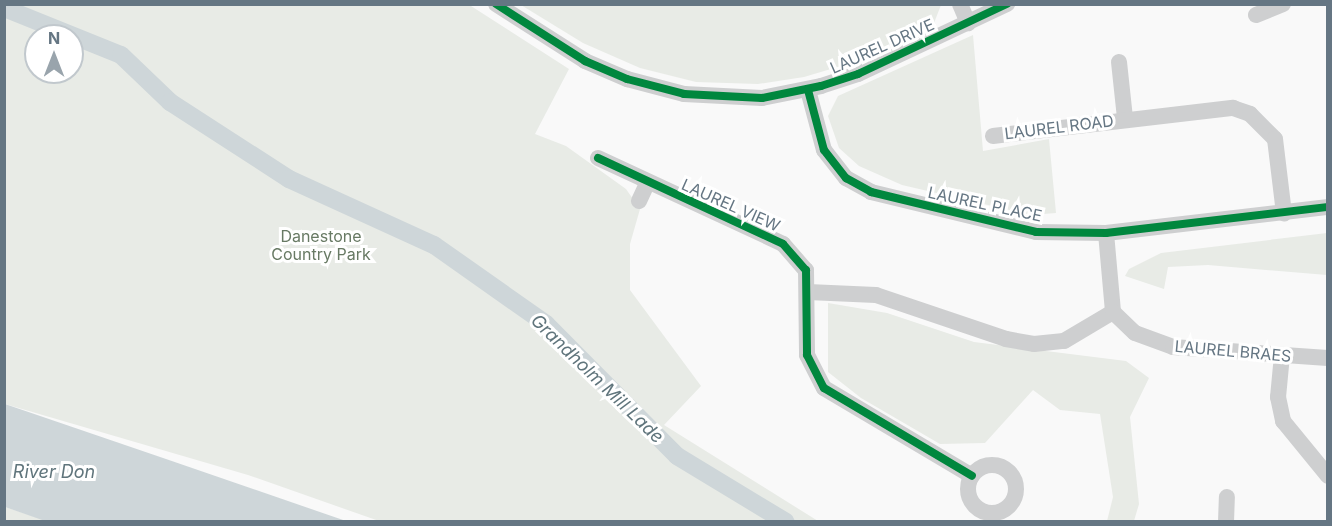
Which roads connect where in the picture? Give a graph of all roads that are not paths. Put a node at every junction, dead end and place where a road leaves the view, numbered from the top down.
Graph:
1 (496, 4) edge
2 (960, 4) edge
3 (1008, 4) edge
4 (1283, 4) edge
5 (1256, 15) dead end
6 (968, 22) junction
7 (1119, 62) dead end
8 (808, 90) junction
9 (1125, 118) junction
10 (993, 136) dead end
11 (598, 158) dead end
12 (648, 182) junction
13 (639, 201) dead end
14 (1328, 207) edge
15 (1284, 213) junction
16 (1106, 233) junction
17 (808, 292) junction
18 (1113, 312) junction
19 (1282, 355) junction
20 (1328, 358) edge
21 (972, 476) dead end
22 (1328, 476) edge
23 (1227, 497) dead end
24 (1226, 522) edge

1 - 8 street, LAUREL DRIVE
2 - 6 street
3 - 6 street, LAUREL DRIVE
4 - 5 street
6 - 8 street, LAUREL DRIVE
7 - 9 street, LAUREL ROAD
8 - 16 street, LAUREL PLACE
9 - 10 street, LAUREL ROAD
9 - 15 street, LAUREL ROAD
11 - 12 street, LAUREL VIEW
12 - 13 street
12 - 17 street, LAUREL VIEW
14 - 15 street, LAUREL PLACE
15 - 16 street, LAUREL PLACE
16 - 18 street
17 - 18 street
17 - 21 street, LAUREL VIEW
18 - 19 street, LAUREL BRAES
19 - 20 street, LAUREL BRAES
19 - 22 street
23 - 24 street

